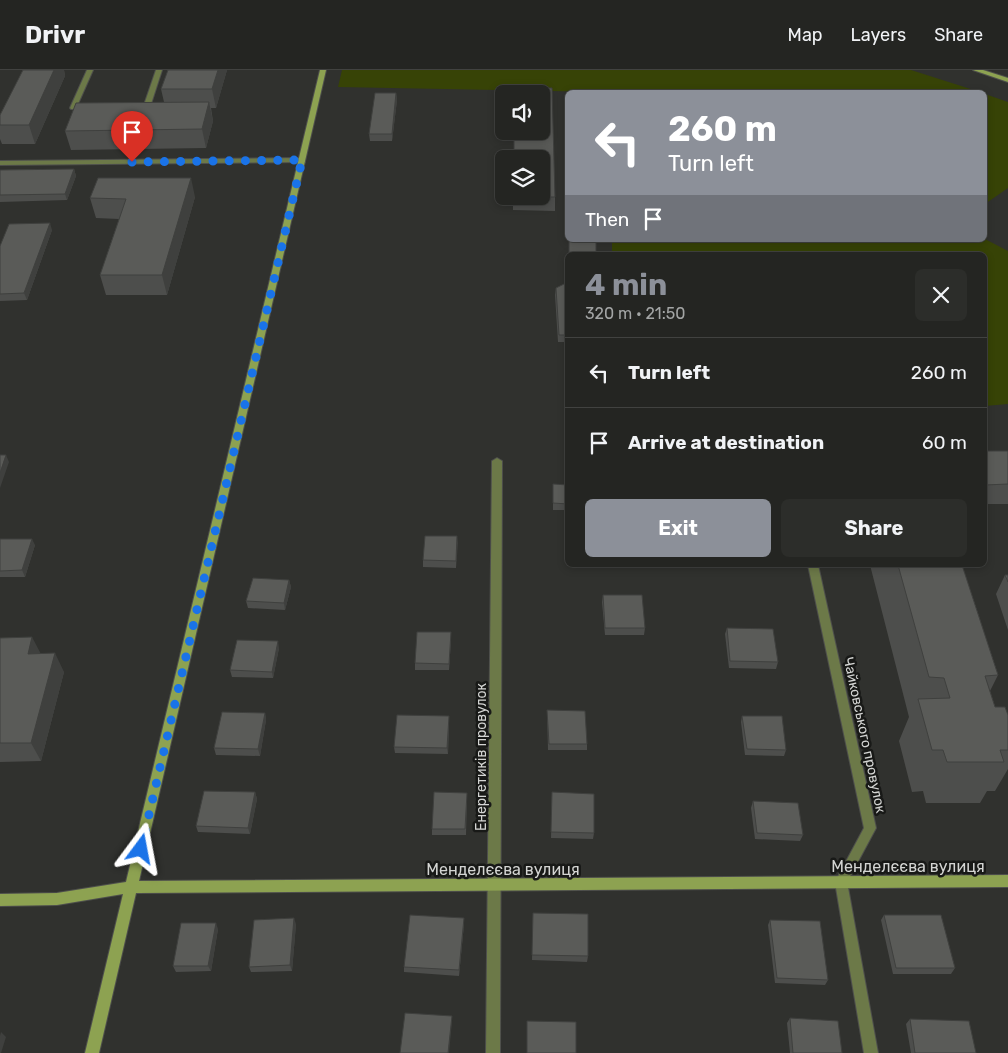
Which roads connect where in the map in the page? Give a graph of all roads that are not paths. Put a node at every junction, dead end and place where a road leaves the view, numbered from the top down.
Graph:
1 (90, 70) edge
2 (159, 70) edge
3 (323, 70) edge
4 (976, 70) edge
5 (1008, 80) edge
6 (129, 107) edge
7 (92, 108) edge
8 (302, 160) junction
9 (0, 163) edge
10 (497, 461) dead end
11 (813, 567) edge
12 (1008, 881) edge
13 (841, 882) junction
14 (496, 885) junction
15 (132, 887) junction
16 (0, 900) edge
17 (92, 1053) edge
18 (494, 1053) edge
19 (871, 1053) edge

1 - 7 street
2 - 6 street
3 - 8 street
4 - 5 street
8 - 9 street
8 - 15 street
10 - 14 street, Енергетиків провулок
11 - 13 street, Чайковського провулок
12 - 13 street, Менделєєва вулиця
13 - 14 street, Менделєєва вулиця
13 - 19 street
14 - 15 street, Менделєєва вулиця
14 - 18 street, Енергетиків провулок
15 - 16 street, Менделєєва вулиця
15 - 17 street

